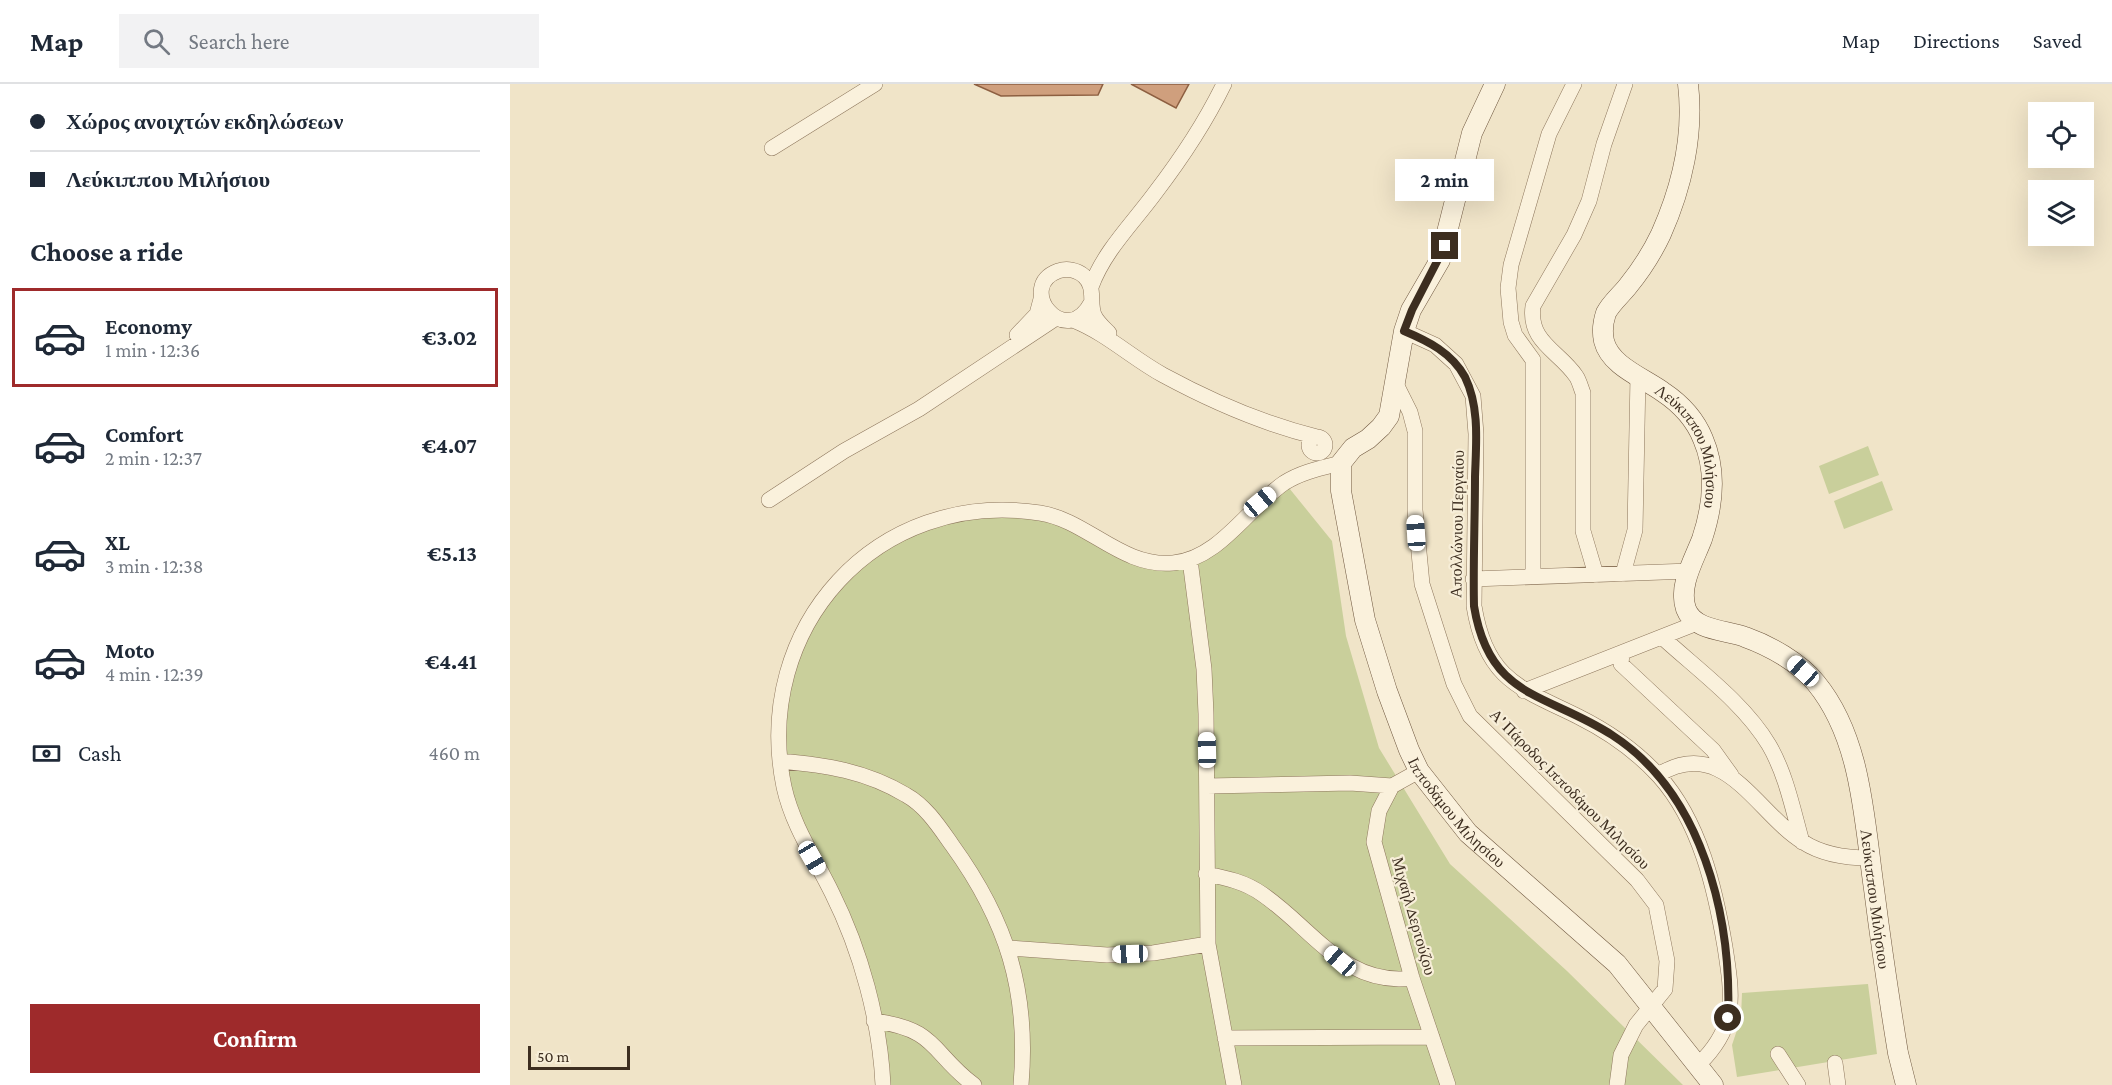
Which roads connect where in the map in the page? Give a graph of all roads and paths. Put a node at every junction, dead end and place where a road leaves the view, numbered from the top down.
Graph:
1 (875, 84) edge
2 (1224, 84) edge
3 (1495, 84) edge
4 (1574, 84) edge
5 (1625, 84) edge
6 (1688, 84) edge
7 (771, 148) dead end
8 (1116, 242) junction
9 (1074, 271) junction
10 (1091, 287) junction
11 (1041, 299) junction
12 (1091, 303) junction
13 (1056, 318) junction
14 (1073, 320) junction
15 (1404, 331) junction
16 (1116, 343) junction
17 (1002, 353) junction
18 (1638, 376) junction
19 (1396, 384) junction
20 (1341, 464) junction
21 (769, 500) dead end
22 (1190, 560) junction
23 (1690, 572) junction
24 (1623, 574) junction
25 (1596, 575) junction
26 (1533, 577) junction
27 (1473, 579) junction
28 (1697, 623) junction
29 (1662, 637) junction
30 (1622, 653) junction
31 (1524, 692) junction
32 (780, 761) junction
33 (1419, 771) junction
34 (1658, 775) junction
35 (1735, 780) junction
36 (1207, 786) junction
37 (1392, 786) junction
38 (1802, 842) junction
39 (1869, 858) junction
40 (1206, 874) junction
41 (1208, 944) junction
42 (1009, 948) junction
43 (1412, 978) junction
44 (1651, 1008) junction
45 (874, 1021) junction
46 (1432, 1036) junction
47 (1225, 1038) junction
48 (1778, 1054) dead end
49 (1835, 1063) dead end
50 (1699, 1064) junction
51 (883, 1085) edge
52 (974, 1085) edge
53 (1021, 1085) edge
54 (1233, 1085) edge
55 (1448, 1085) edge
56 (1617, 1085) edge
57 (1713, 1085) edge
58 (1798, 1085) edge
59 (1838, 1085) edge
60 (1906, 1085) edge

1 - 7 street
2 - 8 street
3 - 15 street
4 - 26 street
5 - 25 street
6 - 18 street, Λεύκιππου Μιλήσιου
8 - 9 street
8 - 10 street
9 - 10 street
9 - 11 street
10 - 12 street
11 - 13 street
11 - 17 street
12 - 14 street
12 - 16 street
13 - 14 street
13 - 17 street
14 - 16 street
15 - 19 street
15 - 27 street, Απολλώνιου Περγαίου
16 - 20 street
17 - 21 street
18 - 23 street, Λεύκιππου Μιλήσιου
18 - 24 street
19 - 20 street
19 - 44 street, Α' Πάροδος Ιπποδάμου Μιλησίου
20 - 22 street
20 - 33 street, Ιπποδάμου Μιλησίου
22 - 32 street
22 - 36 street
23 - 24 street
23 - 28 street, Λεύκιππου Μιλήσιου
24 - 25 street
25 - 26 street
26 - 27 street
27 - 31 street, Απολλώνιου Περγαίου
28 - 29 street
28 - 39 street, Λεύκιππου Μιλήσιου
29 - 30 street
29 - 38 street
30 - 31 street
30 - 35 street
31 - 34 street, Απολλώνιου Περγαίου
32 - 42 street
32 - 45 street
33 - 37 street
33 - 44 street, Ιπποδάμου Μιλησίου
34 - 35 street
34 - 50 street, Απολλώνιου Περγαίου
35 - 38 street
36 - 37 street
36 - 40 street
37 - 43 street, Μιχαήλ Δερτούζου
38 - 39 street
39 - 60 street, Λεύκιππου Μιλήσιου
40 - 41 street
40 - 43 street
41 - 42 street
41 - 47 street
42 - 53 street
43 - 46 street, Μιχαήλ Δερτούζου
44 - 50 street, Ιπποδάμου Μιλησίου
44 - 56 street, Α' Πάροδος Ιπποδάμου Μιλησίου
45 - 51 street
45 - 52 street
46 - 47 street
46 - 55 street, Μιχαήλ Δερτούζου
47 - 54 street
48 - 58 street
49 - 59 street
50 - 57 street, Ιπποδάμου Μιλησίου

